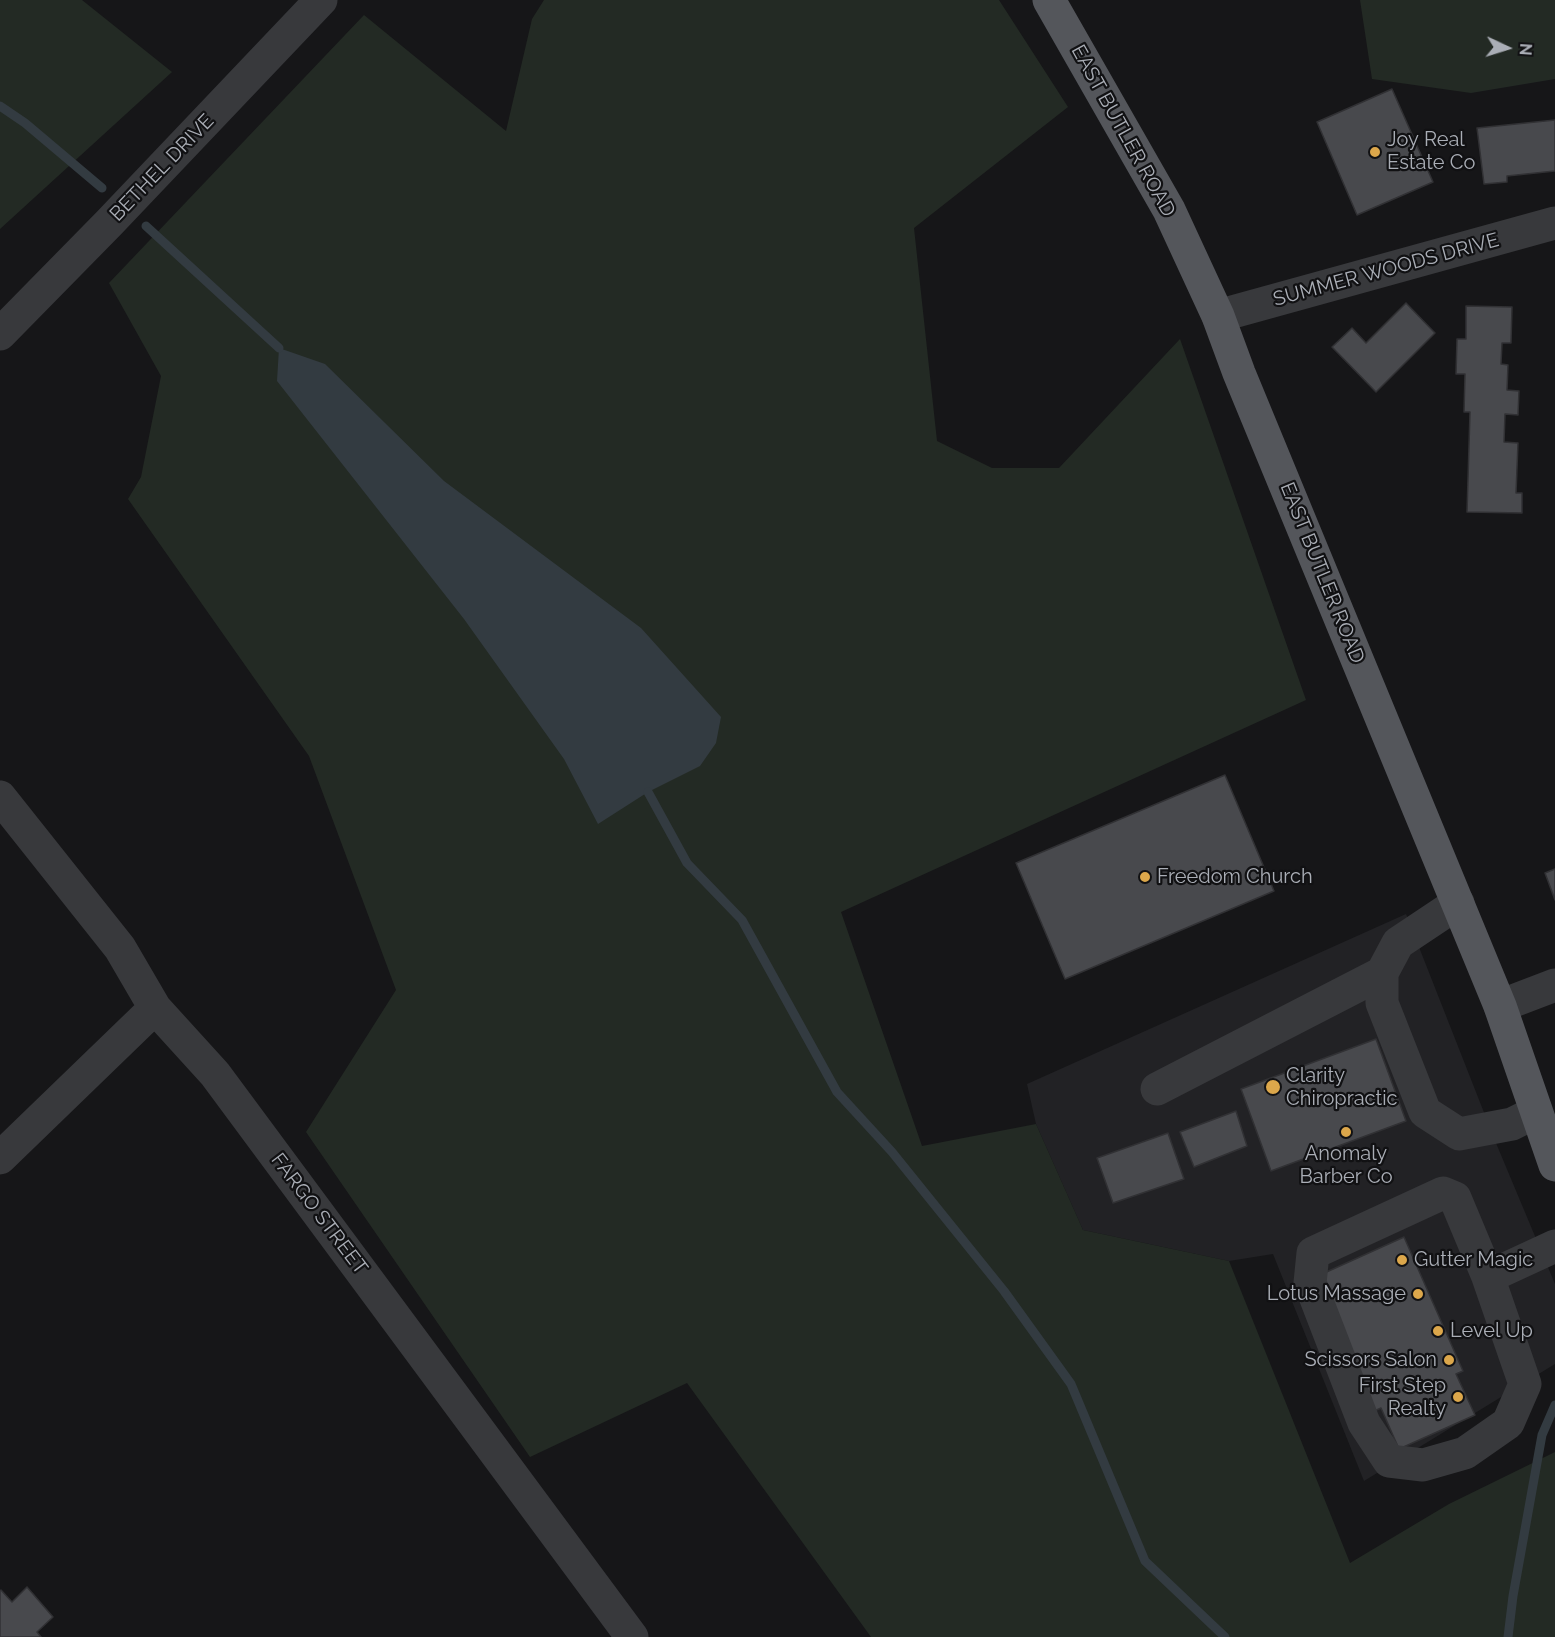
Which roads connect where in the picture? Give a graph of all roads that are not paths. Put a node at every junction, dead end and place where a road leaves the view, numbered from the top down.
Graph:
1 (321, 0) edge
2 (1049, 0) edge
3 (1555, 223) edge
4 (1218, 316) junction
5 (0, 334) edge
6 (0, 797) edge
7 (1458, 903) junction
8 (1382, 973) junction
9 (1555, 985) edge
10 (1500, 1006) junction
11 (155, 1008) junction
12 (1157, 1089) dead end
13 (1536, 1112) junction
14 (0, 1158) edge
15 (1555, 1165) edge
16 (1555, 1246) edge
17 (1488, 1277) junction
18 (632, 1637) edge

1 - 5 street, BETHEL DRIVE
2 - 4 main road, EAST BUTLER ROAD
3 - 4 street, SUMMER WOODS DRIVE
4 - 7 main road, EAST BUTLER ROAD
6 - 11 street, FARGO STREET
7 - 8 street
7 - 10 main road, EAST BUTLER ROAD
8 - 12 street
8 - 13 street
9 - 10 street
10 - 13 main road, EAST BUTLER ROAD
11 - 14 street
11 - 18 street, FARGO STREET
13 - 15 main road, EAST BUTLER ROAD
16 - 17 street
17 - 17 street

